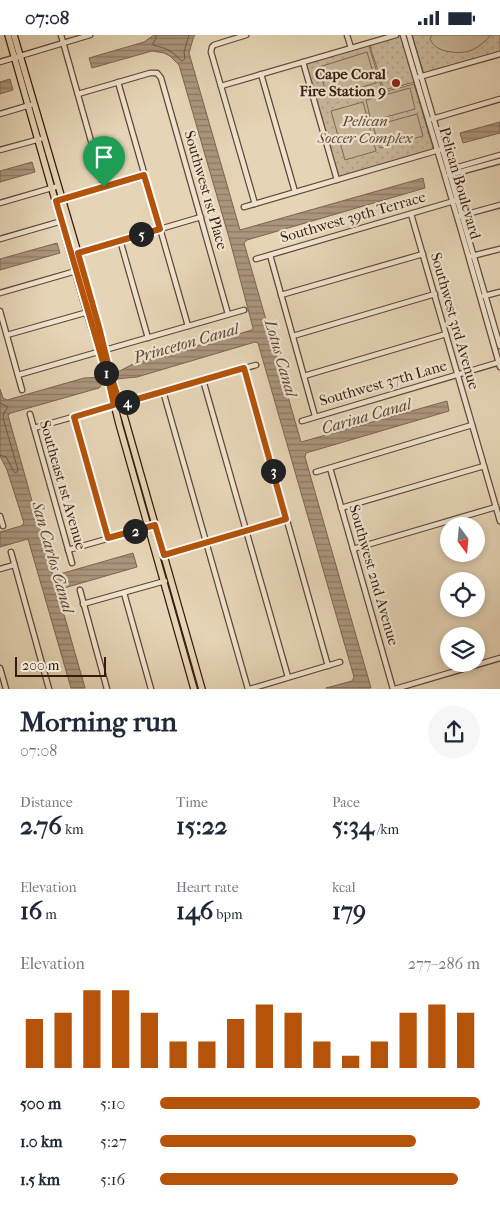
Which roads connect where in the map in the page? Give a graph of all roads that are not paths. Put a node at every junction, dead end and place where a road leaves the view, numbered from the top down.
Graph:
1 (8, 35) edge
2 (14, 35) edge
3 (61, 35) edge
4 (90, 35) edge
5 (246, 35) edge
6 (347, 35) edge
7 (396, 35) edge
8 (403, 35) edge
9 (409, 35) edge
10 (63, 43) junction
11 (351, 48) junction
12 (500, 55) edge
13 (18, 57) junction
14 (0, 62) edge
15 (303, 62) junction
16 (261, 74) junction
17 (419, 77) junction
18 (118, 82) junction
19 (221, 86) junction
20 (78, 94) junction
21 (500, 99) edge
22 (31, 105) junction
23 (0, 114) edge
24 (431, 119) junction
25 (41, 139) junction
26 (440, 149) junction
27 (0, 150) edge
28 (500, 155) edge
29 (500, 161) edge
30 (447, 173) junction
31 (144, 175) junction
32 (337, 180) junction
33 (55, 187) junction
34 (104, 187) junction
35 (295, 192) junction
36 (59, 200) junction
37 (455, 200) junction
38 (0, 203) edge
39 (255, 204) junction
40 (500, 205) edge
41 (244, 207) dead end
42 (411, 213) junction
43 (460, 216) junction
44 (200, 217) junction
45 (65, 220) junction
46 (160, 229) junction
47 (0, 239) edge
48 (120, 241) junction
49 (500, 249) edge
50 (78, 253) junction
51 (423, 253) junction
52 (270, 255) junction
53 (471, 257) junction
54 (256, 259) dead end
55 (83, 269) junction
56 (76, 271) junction
57 (500, 292) edge
58 (0, 293) edge
59 (434, 294) junction
60 (281, 295) junction
61 (483, 297) junction
62 (94, 310) junction
63 (244, 310) dead end
64 (0, 311) edge
65 (87, 312) junction
66 (228, 314) junction
67 (188, 326) junction
68 (446, 334) junction
69 (7, 335) junction
70 (292, 336) junction
71 (496, 337) edge
72 (148, 338) junction
73 (500, 346) edge
74 (102, 351) junction
75 (500, 364) edge
76 (256, 365) dead end
77 (244, 368) junction
78 (18, 375) junction
79 (458, 375) junction
80 (304, 376) junction
81 (203, 380) junction
82 (22, 390) dead end
83 (163, 391) junction
84 (117, 404) junction
85 (30, 414) dead end
86 (315, 416) junction
87 (74, 417) junction
88 (302, 421) dead end
89 (472, 425) junction
90 (34, 428) junction
91 (484, 466) junction
92 (139, 468) junction
93 (330, 468) junction
94 (132, 470) junction
95 (316, 472) dead end
96 (496, 507) junction
97 (342, 508) junction
98 (0, 516) edge
99 (286, 519) junction
100 (500, 521) edge
101 (155, 525) junction
102 (3, 526) dead end
103 (148, 527) junction
104 (246, 531) junction
105 (108, 538) junction
106 (206, 543) junction
107 (353, 549) junction
108 (68, 550) junction
109 (11, 552) dead end
110 (164, 555) junction
111 (157, 557) junction
112 (72, 563) dead end
113 (14, 565) junction
114 (0, 569) edge
115 (171, 579) junction
116 (164, 581) junction
117 (80, 590) dead end
118 (124, 593) junction
119 (84, 604) junction
120 (185, 642) junction
121 (500, 658) edge
122 (340, 662) dead end
123 (328, 666) junction
124 (0, 668) edge
125 (288, 677) junction
126 (6, 689) edge
127 (49, 689) edge
128 (107, 689) edge
129 (151, 689) edge
130 (194, 689) edge
131 (202, 689) edge
132 (249, 689) edge
133 (394, 689) edge

1 - 13 main road
2 - 13 main road
3 - 10 street
4 - 10 street
5 - 19 street
6 - 11 street
7 - 11 street
8 - 17 street, Pelican Boulevard
9 - 17 street, Pelican Boulevard
10 - 13 street
10 - 20 street
11 - 15 street
12 - 17 street
13 - 14 street
13 - 22 main road
15 - 16 street
15 - 32 street
16 - 19 street
16 - 35 street
17 - 24 street, Pelican Boulevard
18 - 20 street
18 - 31 street
18 - 44 street, Southwest 1st Place
19 - 39 street
20 - 34 street
21 - 24 street
22 - 23 street
22 - 25 main road
24 - 26 street, Pelican Boulevard
25 - 27 street
25 - 33 main road
26 - 30 street, Pelican Boulevard
26 - 32 street
28 - 30 street
29 - 30 street
30 - 37 street, Pelican Boulevard
31 - 34 street
31 - 46 street
32 - 35 street
33 - 36 main road
33 - 38 street
34 - 36 street
35 - 39 street
36 - 45 main road
37 - 42 street, Southwest 39th Terrace
37 - 43 street, Pelican Boulevard
39 - 41 street
40 - 43 street
42 - 51 street, Southwest 3rd Avenue
42 - 52 street, Southwest 39th Terrace
43 - 53 street, Pelican Boulevard
44 - 46 street
44 - 66 street, Southwest 1st Place
45 - 47 street
45 - 50 main road
45 - 56 main road
46 - 48 street
46 - 67 street
48 - 50 street
48 - 72 street
49 - 53 street
50 - 55 main road
51 - 59 street, Southwest 3rd Avenue
51 - 60 street
52 - 54 street, Southwest 39th Terrace
52 - 60 street
53 - 61 street, Pelican Boulevard
55 - 56 street
55 - 62 main road
56 - 58 street
56 - 65 main road
57 - 61 street
59 - 68 street, Southwest 3rd Avenue
59 - 70 street
60 - 70 street
61 - 71 street, Pelican Boulevard
62 - 65 street
62 - 74 main road
63 - 66 street
64 - 69 street
65 - 69 street
65 - 74 main road
66 - 67 street
67 - 72 street
68 - 79 street, Southwest 3rd Avenue
68 - 80 street
69 - 78 street
70 - 80 street
71 - 73 street, Pelican Boulevard
71 - 75 street, Pelican Boulevard
72 - 74 street
74 - 78 street
74 - 84 main road
75 - 79 street, Southwest 37th Lane
76 - 77 street
77 - 81 street
77 - 99 street
78 - 82 street
79 - 86 street, Southwest 37th Lane
79 - 89 street, Southwest 3rd Avenue
80 - 86 street
81 - 83 street
81 - 104 street
83 - 84 street
83 - 106 street
84 - 87 street
84 - 92 main road
84 - 94 main road
85 - 90 street, Southeast 1st Avenue
86 - 88 street, Southwest 37th Lane
87 - 90 street
87 - 105 street
89 - 91 street, Southwest 3rd Avenue
89 - 93 street
90 - 108 street, Southeast 1st Avenue
91 - 96 street, Southwest 3rd Avenue
91 - 97 street
92 - 94 main road
92 - 101 main road
93 - 95 street
93 - 97 street, Southwest 2nd Avenue
94 - 103 main road
96 - 100 street, Southwest 3rd Avenue
96 - 107 street
97 - 107 street, Southwest 2nd Avenue
98 - 102 street
99 - 104 street
99 - 123 street
101 - 103 street
101 - 110 main road
103 - 105 street
103 - 111 main road
104 - 106 street
104 - 125 street
105 - 108 street
106 - 110 street
106 - 132 street
107 - 133 street, Southwest 2nd Avenue
108 - 112 street, Southeast 1st Avenue
109 - 113 street
110 - 111 street
110 - 115 main road
111 - 116 main road
113 - 114 street
113 - 127 street
115 - 116 street
115 - 120 main road
116 - 118 street
116 - 120 main road
117 - 119 street
118 - 119 street
118 - 129 street
119 - 128 street
120 - 130 main road
120 - 131 main road
121 - 133 street
122 - 123 street
123 - 125 street
124 - 126 street
125 - 132 street

